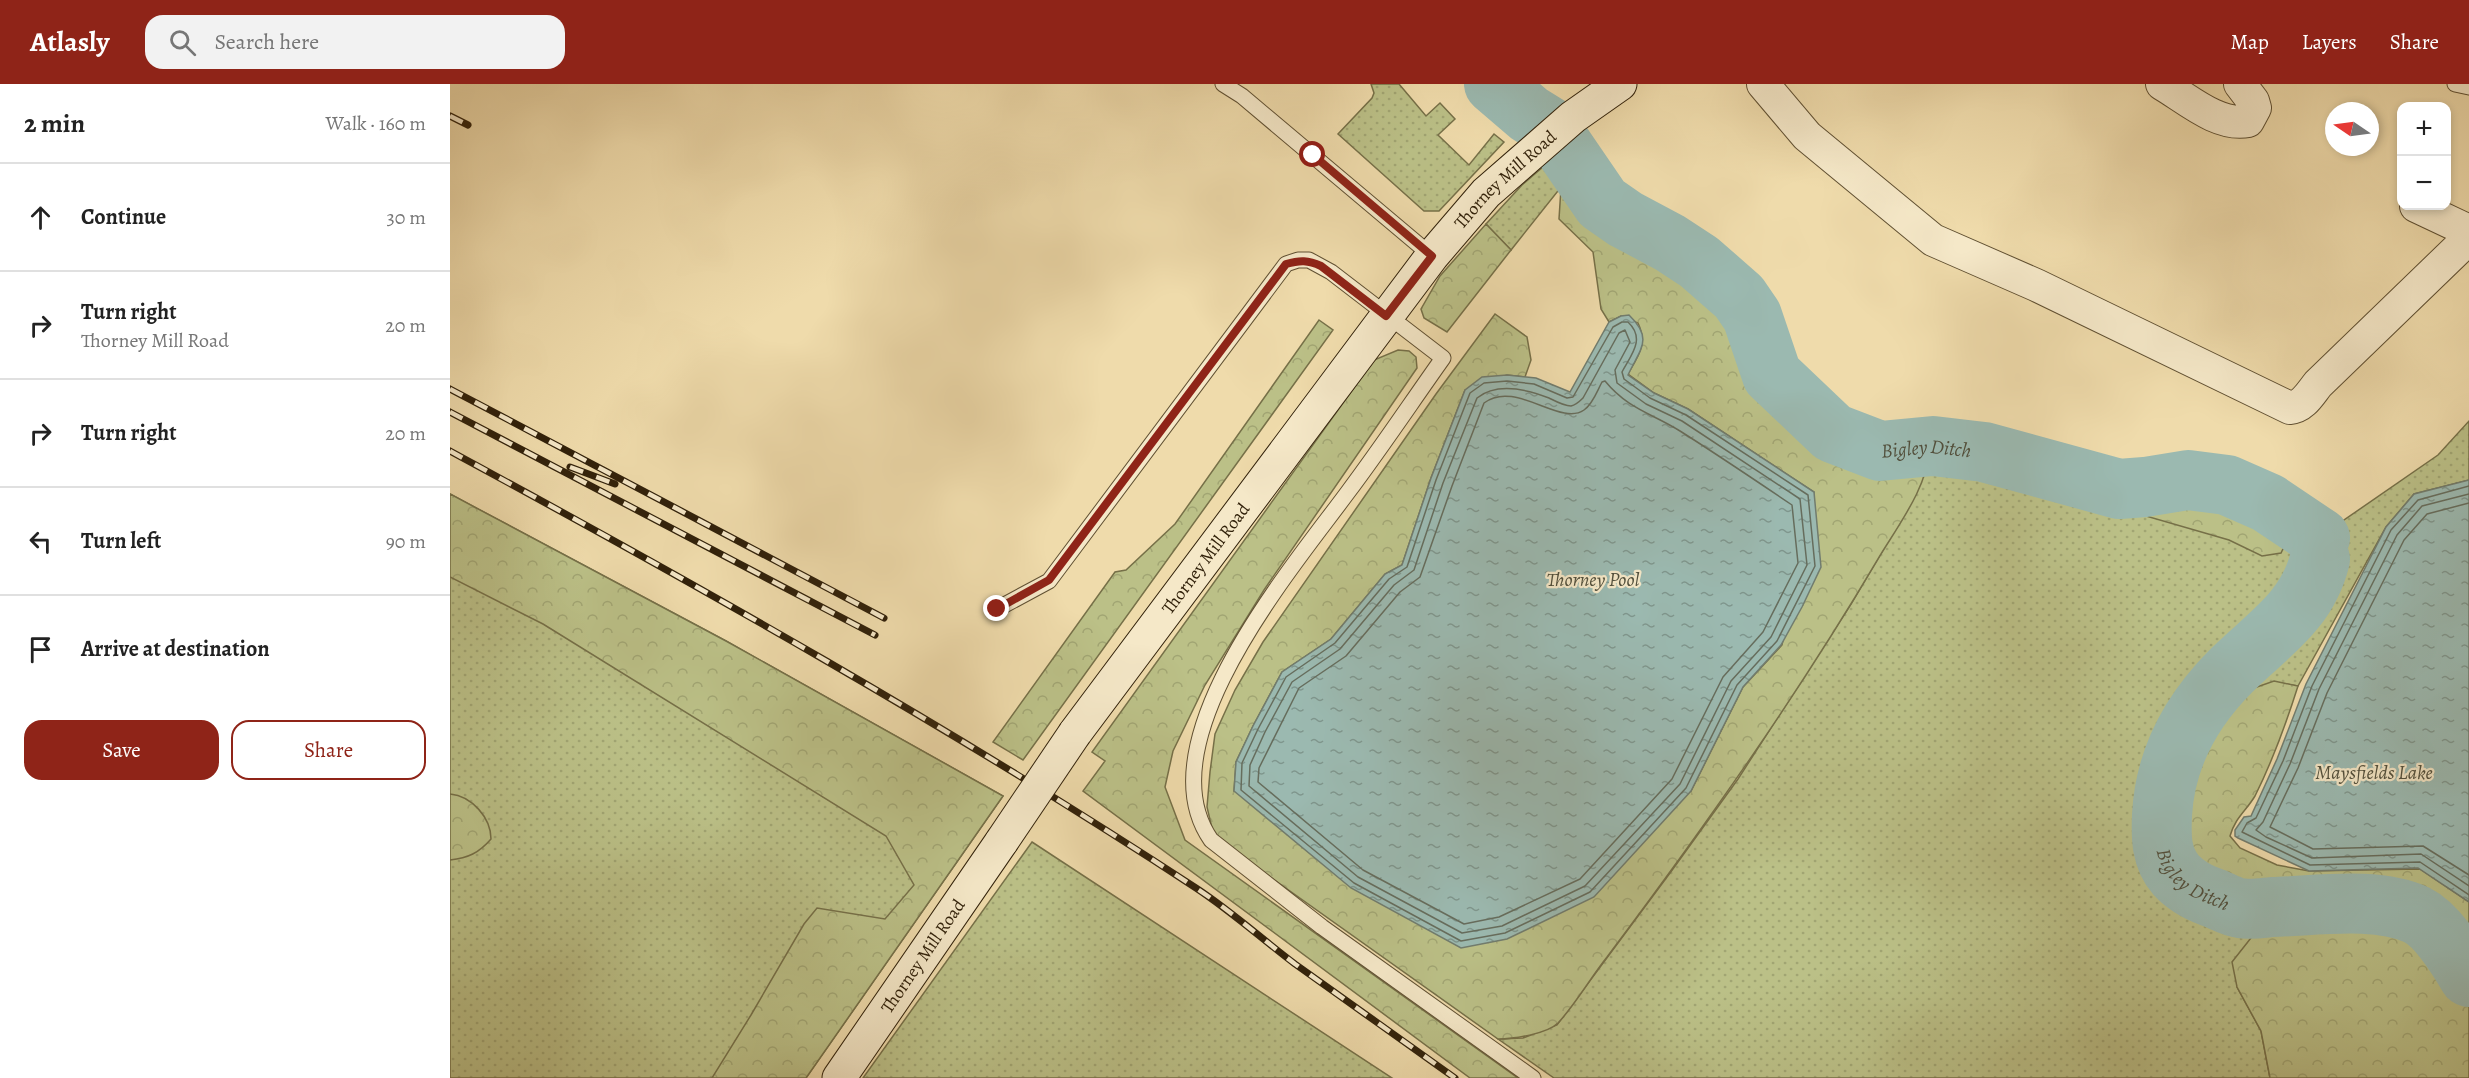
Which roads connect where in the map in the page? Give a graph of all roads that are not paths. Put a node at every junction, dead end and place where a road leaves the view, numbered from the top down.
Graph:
1 (1223, 84) edge
2 (1620, 84) edge
3 (1763, 84) edge
4 (2162, 84) edge
5 (2240, 84) edge
6 (2455, 84) edge
7 (2469, 87) edge
8 (2424, 210) edge
9 (2469, 231) edge
10 (2469, 238) edge
11 (1432, 256) junction
12 (1386, 316) junction
13 (997, 609) dead end
14 (839, 1078) edge
15 (1533, 1078) edge

1 - 11 lane
2 - 11 street, Thorney Mill Road
3 - 10 street
4 - 5 street
6 - 7 lane
8 - 9 street
11 - 12 street, Thorney Mill Road
12 - 13 lane
12 - 14 street, Thorney Mill Road, bridge
12 - 15 lane

